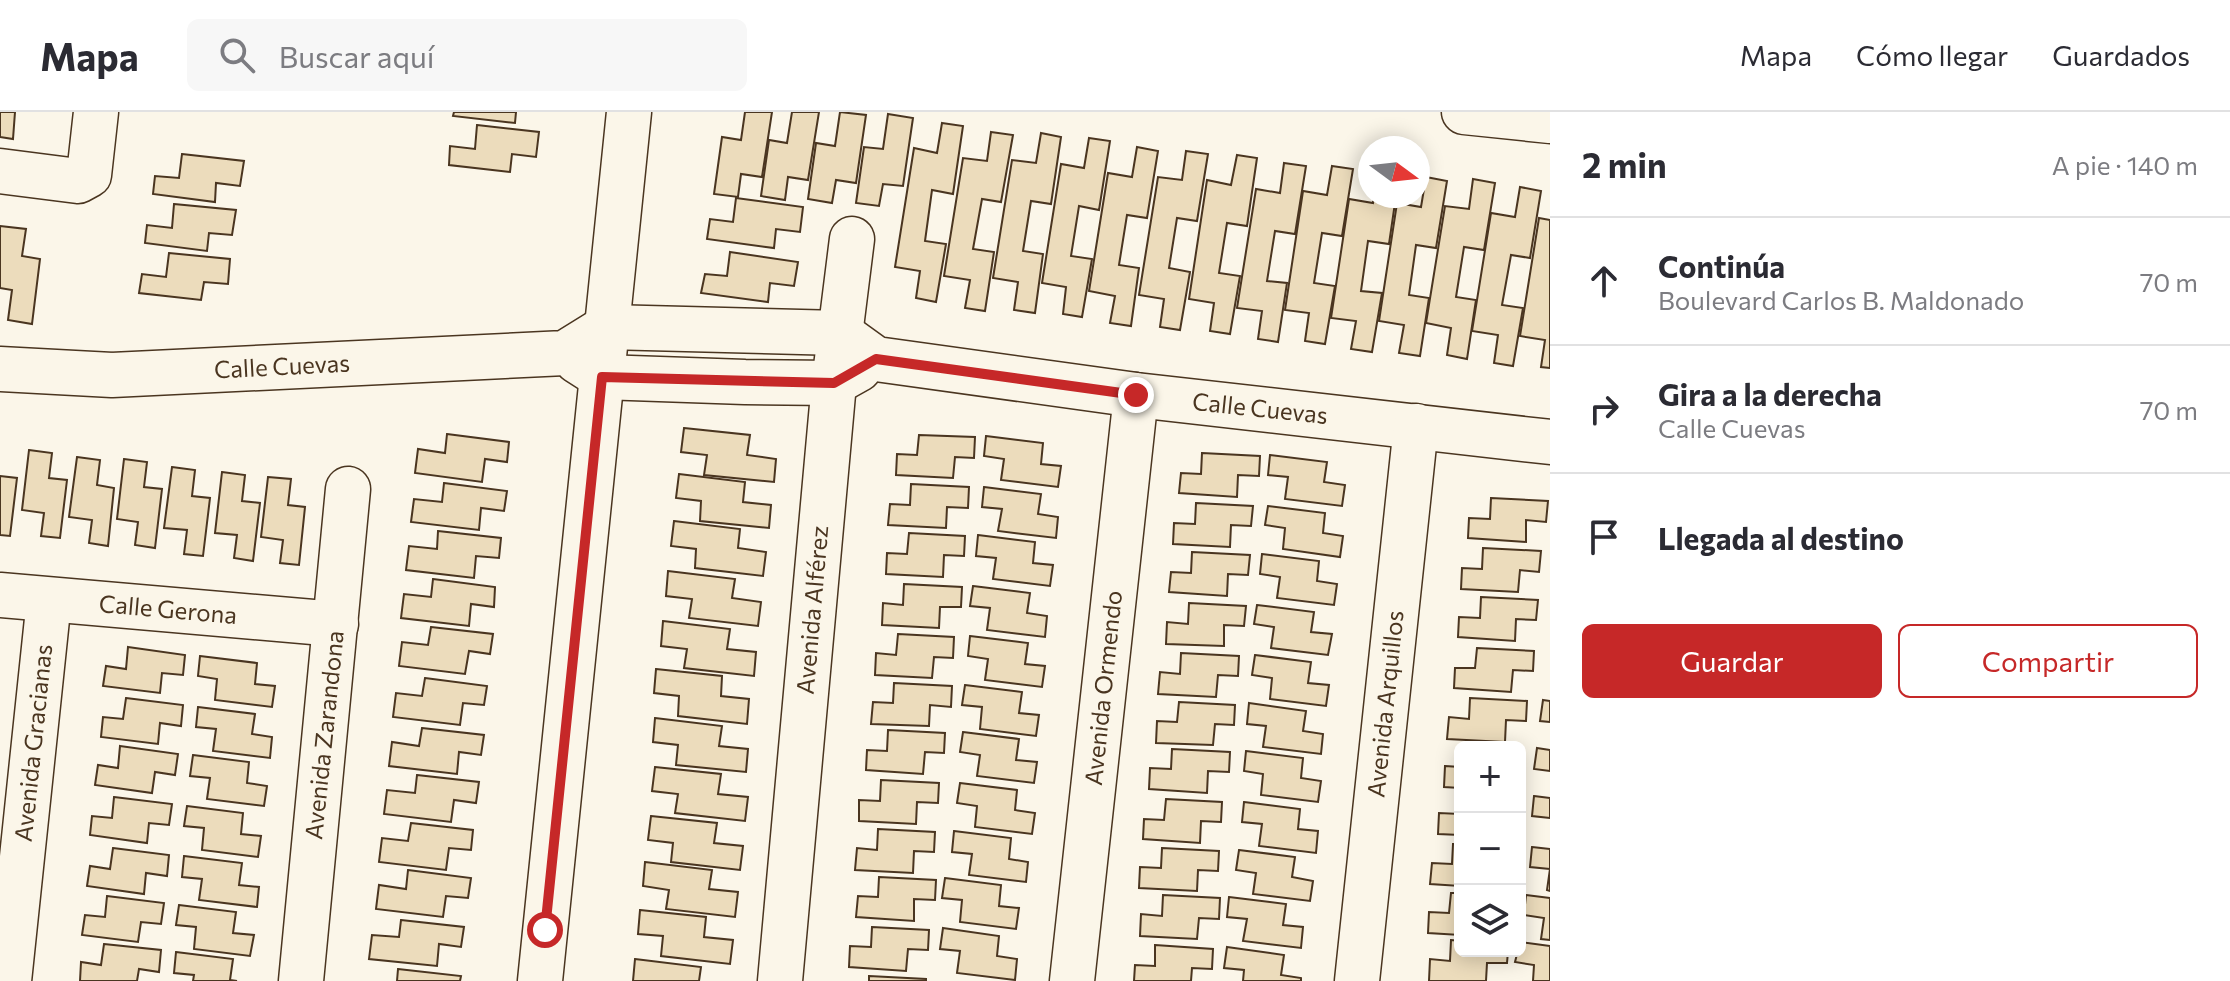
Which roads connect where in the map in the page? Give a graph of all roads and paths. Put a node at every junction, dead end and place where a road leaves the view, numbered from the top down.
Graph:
1 (96, 112) edge
2 (629, 112) edge
3 (1464, 112) edge
4 (1550, 121) edge
5 (0, 171) edge
6 (852, 239) dead end
7 (607, 327) junction
8 (840, 333) junction
9 (565, 353) junction
10 (876, 359) junction
11 (0, 369) edge
12 (602, 377) junction
13 (834, 383) junction
14 (1136, 395) junction
15 (1416, 426) junction
16 (1550, 442) edge
17 (348, 489) dead end
18 (0, 595) edge
19 (49, 600) junction
20 (336, 624) junction
21 (9, 981) edge
22 (301, 981) edge
23 (540, 981) edge
24 (780, 981) edge
25 (1072, 981) edge
26 (1357, 981) edge

1 - 5 street
2 - 7 street
3 - 4 street
6 - 8 street, Avenida Alférez
7 - 8 street
7 - 9 street, Calle Cuevas
7 - 12 street
8 - 10 street, Calle Cuevas
8 - 13 street, Avenida Alférez
9 - 11 street, Calle Cuevas
9 - 12 street
10 - 13 street
10 - 14 street, Calle Cuevas
12 - 13 street
12 - 23 street
13 - 24 street, Avenida Alférez
14 - 15 street, Calle Cuevas
14 - 25 street, Avenida Ormendo
15 - 16 street, Calle Cuevas
15 - 26 street, Avenida Arquillos
17 - 20 street, Avenida Zarandona
18 - 19 street, Calle Gerona
19 - 20 street, Calle Gerona
19 - 21 street, Avenida Gracianas
20 - 22 street, Avenida Zarandona

